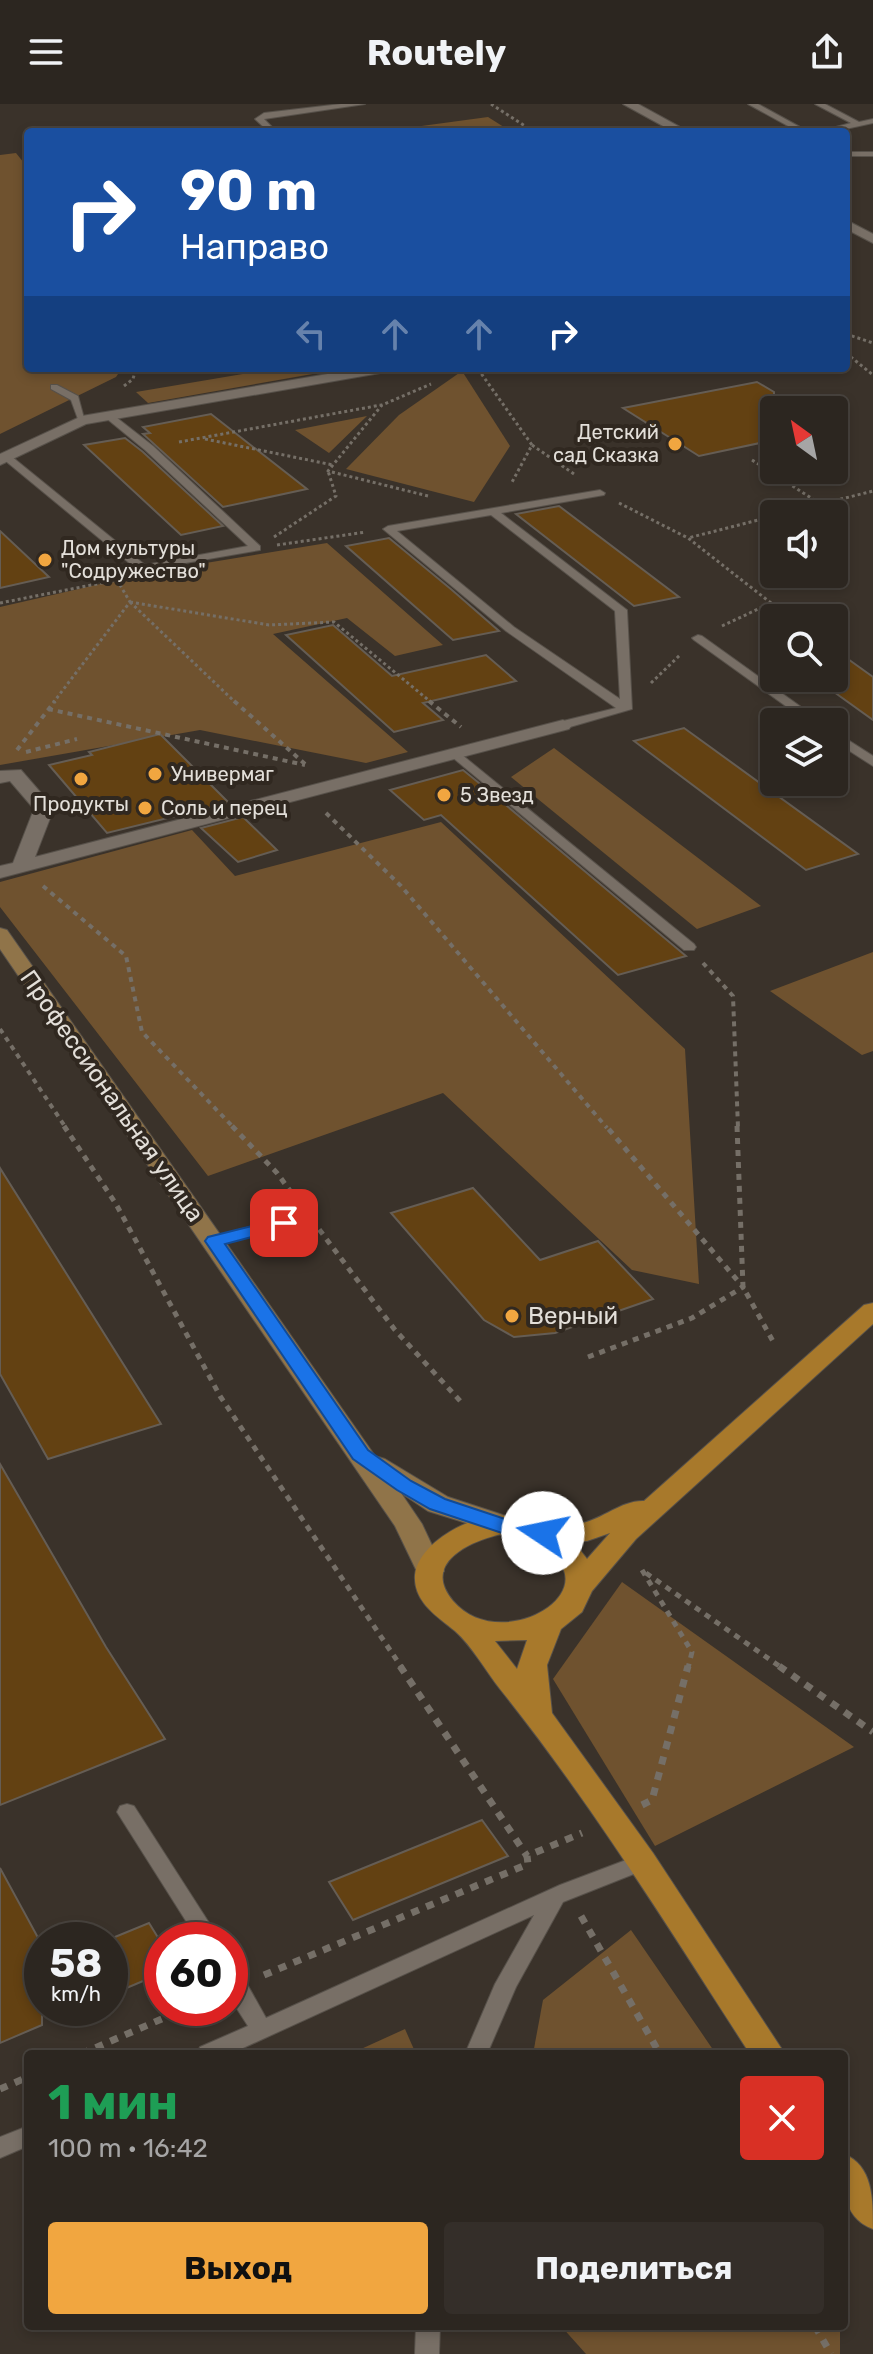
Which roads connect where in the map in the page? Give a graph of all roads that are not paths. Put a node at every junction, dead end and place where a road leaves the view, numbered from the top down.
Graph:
1 (361, 104) edge
2 (629, 104) edge
3 (752, 104) edge
4 (819, 104) edge
5 (873, 121) edge
6 (858, 124) junction
7 (269, 128) edge
8 (675, 128) edge
9 (797, 128) edge
10 (840, 128) edge
11 (850, 154) edge
12 (873, 154) edge
13 (850, 226) edge
14 (873, 239) edge
15 (363, 372) edge
16 (54, 387) dead end
17 (109, 416) junction
18 (82, 420) junction
19 (4, 459) edge
20 (600, 493) dead end
21 (495, 513) junction
22 (698, 638) road end
23 (796, 708) edge
24 (626, 709) junction
25 (563, 725) joint
26 (848, 745) edge
27 (456, 754) junction
28 (873, 762) edge
29 (0, 777) edge
30 (21, 867) junction
31 (0, 872) edge
32 (0, 934) edge
33 (689, 947) road end
34 (284, 1223) dead end
35 (214, 1241) junction
36 (873, 1311) edge
37 (361, 1455) junction
38 (667, 1494) junction
39 (502, 1525) junction
40 (543, 1533) junction
41 (430, 1571) junction
42 (581, 1585) junction
43 (549, 1623) junction
44 (465, 1624) junction
45 (544, 1723) junction
46 (127, 1812) dead end
47 (642, 1862) junction
48 (561, 1894) junction
49 (197, 1922) edge
50 (248, 2007) edge
51 (262, 2030) junction
52 (217, 2050) edge
53 (478, 2050) edge
54 (765, 2050) edge
55 (24, 2138) edge
56 (1, 2147) edge
57 (848, 2175) edge
58 (873, 2213) edge
59 (428, 2330) edge
60 (427, 2354) edge

1 - 7 lane
2 - 8 street
3 - 9 lane
4 - 6 lane
5 - 6 lane
6 - 10 lane
11 - 12 lane
13 - 14 street
15 - 17 street
16 - 18 lane
17 - 18 street
17 - 19 lane
18 - 19 street
20 - 21 lane
21 - 24 lane
21 - 24 lane
22 - 23 lane
24 - 25 lane
25 - 27 street
26 - 28 lane
27 - 30 street
27 - 33 lane
29 - 30 street
30 - 31 street
32 - 35 main road, Профессиональная улица
34 - 35 lane
35 - 37 main road, Профессиональная улица
36 - 38 main road
37 - 39 main road, Профессиональная улица
37 - 41 main road, Профессиональная улица
38 - 40 main road
38 - 42 main road
39 - 40 main road, Профессиональная улица
39 - 41 main road, Профессиональная улица
40 - 42 main road, Профессиональная улица
41 - 44 main road, Профессиональная улица
42 - 43 main road, Профессиональная улица
43 - 44 main road, Профессиональная улица
43 - 45 main road, Профессиональная улица
44 - 45 main road, Профессиональная улица
45 - 47 main road, Профессиональная улица
46 - 49 lane
47 - 48 lane
47 - 54 main road, Профессиональная улица
48 - 51 lane
48 - 53 lane
50 - 51 lane
51 - 52 lane
55 - 56 lane
57 - 58 main road
59 - 60 lane

